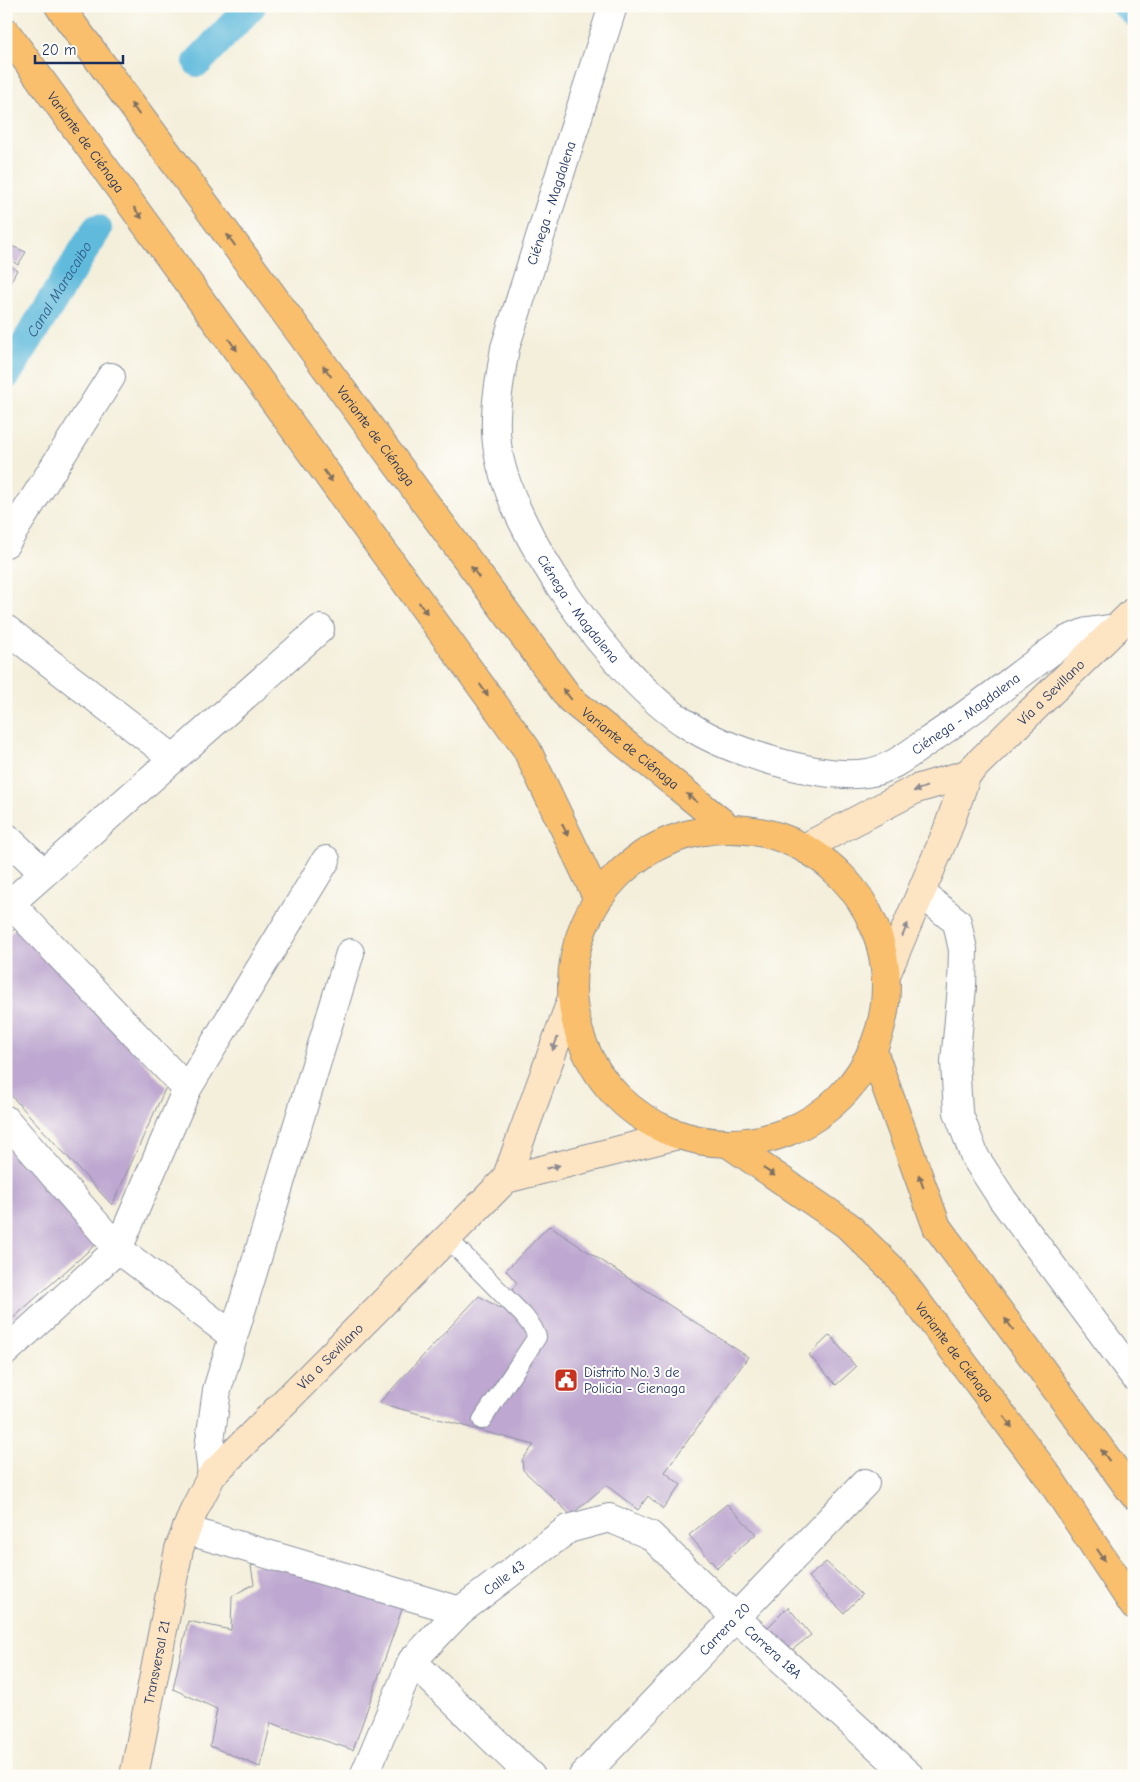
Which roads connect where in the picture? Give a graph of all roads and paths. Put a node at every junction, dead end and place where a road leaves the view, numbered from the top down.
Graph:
1 (59, 6) edge
2 (613, 6) edge
3 (6, 32) edge
4 (111, 377) dead end
5 (6, 543) edge
6 (1125, 620) edge
7 (6, 628) edge
8 (320, 629) dead end
9 (173, 758) junction
10 (967, 774) junction
11 (730, 829) junction
12 (6, 838) edge
13 (804, 848) junction
14 (326, 860) dead end
15 (44, 873) junction
16 (921, 893) junction
17 (598, 899) junction
18 (8, 905) edge
19 (350, 953) dead end
20 (886, 975) junction
21 (572, 998) junction
22 (873, 1051) junction
23 (187, 1090) junction
24 (6, 1120) edge
25 (678, 1135) junction
26 (729, 1144) junction
27 (506, 1179) junction
28 (447, 1238) junction
29 (118, 1249) junction
30 (233, 1336) junction
31 (7, 1348) edge
32 (1134, 1376) edge
33 (482, 1420) dead end
34 (212, 1475) junction
35 (865, 1483) dead end
36 (1134, 1494) edge
37 (609, 1518) joint
38 (183, 1540) junction
39 (1134, 1606) edge
40 (460, 1611) junction
41 (735, 1617) junction
42 (412, 1661) junction
43 (134, 1776) edge
44 (364, 1776) edge
45 (531, 1776) edge
46 (583, 1776) edge
47 (910, 1776) edge

11 -> 1 highway, Variante de Ciénaga
2 - 6 street, Ciénega - Magdalena
3 -> 17 highway, Variante de Ciénaga
4 - 5 street
6 - 10 street, Vía a Sevillano
7 - 9 street
8 - 9 street
9 - 15 street
10 -> 13 street, Vía a Sevillano
10 - 16 street, Vía a Sevillano
11 - 13 highway
11 - 17 highway
12 - 15 street
13 - 20 highway
14 - 23 street
15 - 18 street
20 -> 16 street, Vía a Sevillano
16 - 32 street
17 - 21 highway
18 - 23 street
19 - 30 street
20 - 22 highway
21 - 25 highway
21 -> 27 street, Vía a Sevillano
22 - 26 highway
36 -> 22 highway
23 - 29 street
24 - 29 street
25 - 26 highway
27 -> 25 street
26 -> 39 highway, Variante de Ciénaga
27 - 28 street, Vía a Sevillano
28 - 33 lane
28 - 34 street, Vía a Sevillano
29 - 30 street
29 - 31 street
30 - 34 street
34 - 38 street, Vía a Sevillano
35 - 41 street, Carrera 20
37 - 40 street, Calle 43
37 - 41 street, Carrera 18A
38 - 40 street
38 - 43 street, Transversal 21
40 - 42 street, Calle 43
41 - 46 street, Carrera 20
41 - 47 street, Carrera 18A
42 - 44 street, Calle 43
42 - 45 street

